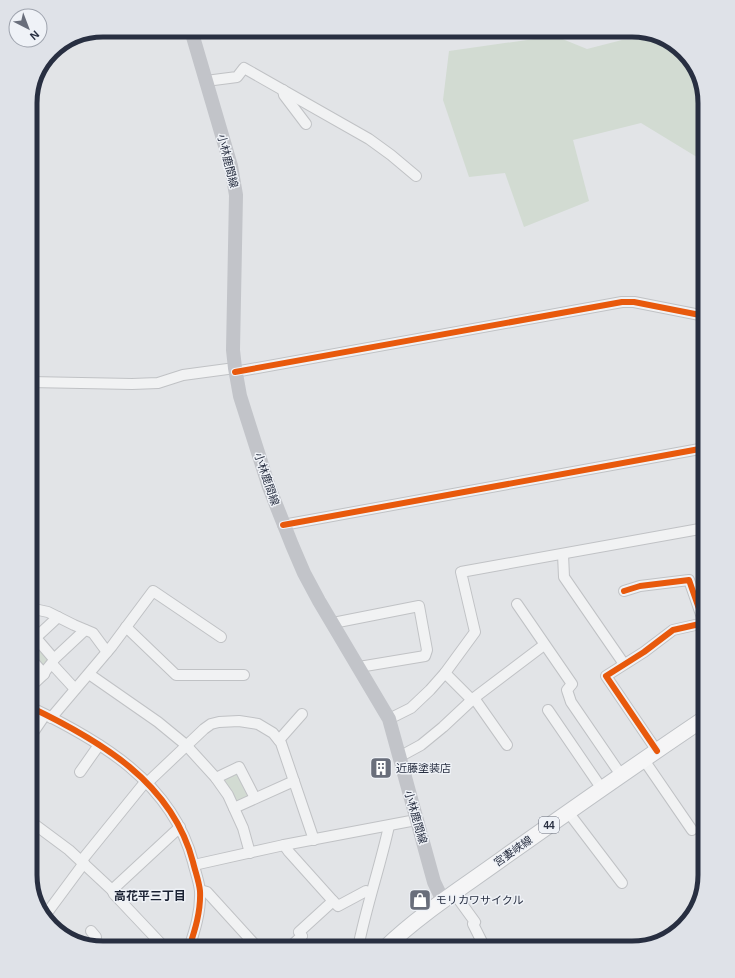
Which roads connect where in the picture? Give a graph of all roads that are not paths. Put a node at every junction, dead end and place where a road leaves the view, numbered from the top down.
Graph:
1 (193, 37) edge
2 (206, 81) junction
3 (283, 90) junction
4 (306, 124) dead end
5 (416, 176) dead end
6 (698, 315) edge
7 (235, 370) junction
8 (37, 382) edge
9 (698, 449) edge
10 (283, 525) junction
11 (698, 529) edge
12 (563, 554) junction
13 (624, 590) dead end
14 (517, 604) dead end
15 (698, 604) edge
16 (37, 610) edge
17 (58, 617) junction
18 (333, 623) junction
19 (698, 625) edge
20 (126, 627) junction
21 (85, 630) junction
22 (37, 636) edge
23 (221, 637) dead end
24 (37, 644) edge
25 (544, 645) junction
26 (107, 652) junction
27 (53, 662) junction
28 (624, 664) junction
29 (37, 666) edge
30 (358, 667) junction
31 (445, 673) junction
32 (44, 674) junction
33 (88, 674) junction
34 (244, 675) dead end
35 (37, 680) edge
36 (75, 690) junction
37 (473, 699) junction
38 (37, 710) edge
39 (548, 710) dead end
40 (302, 714) dead end
41 (48, 716) junction
42 (389, 719) junction
43 (698, 723) edge
44 (37, 729) edge
45 (279, 740) junction
46 (99, 745) junction
47 (186, 745) junction
48 (507, 746) dead end
49 (657, 751) junction
50 (399, 757) junction
51 (644, 760) junction
52 (80, 772) dead end
53 (621, 775) junction
54 (216, 778) junction
55 (294, 781) junction
56 (146, 782) junction
57 (602, 789) junction
58 (255, 798) junction
59 (234, 808) junction
60 (568, 812) junction
61 (416, 820) junction
62 (37, 826) edge
63 (389, 826) junction
64 (180, 827) junction
65 (692, 830) dead end
66 (314, 840) junction
67 (284, 845) junction
68 (250, 853) junction
69 (83, 862) junction
70 (194, 865) junction
71 (622, 883) dead end
72 (112, 890) junction
73 (200, 890) junction
74 (366, 891) dead end
75 (448, 897) junction
76 (333, 901) junction
77 (48, 912) edge
78 (158, 941) edge
79 (191, 941) edge
80 (252, 941) edge
81 (297, 941) edge
82 (359, 941) edge
83 (393, 941) edge
84 (482, 941) edge

1 - 2 main road, 小林鹿間線
2 - 3 street
2 - 7 main road, 小林鹿間線
3 - 4 street
3 - 5 street
6 - 7 street
7 - 8 street
7 - 10 main road, 小林鹿間線
9 - 10 street
10 - 18 main road, 小林鹿間線
11 - 12 street
12 - 28 street
12 - 31 street
13 - 15 street
14 - 25 street
16 - 17 street
17 - 21 street
17 - 22 street
18 - 30 main road, 小林鹿間線
18 - 30 street
19 - 28 street
20 - 23 street
20 - 26 street
20 - 34 street
21 - 26 street
21 - 27 street
24 - 27 street
25 - 37 street
25 - 53 street
26 - 33 street
27 - 32 street
27 - 36 street
28 - 49 street
29 - 32 street
30 - 42 main road, 小林鹿間線
31 - 37 street
31 - 42 street
32 - 35 street
33 - 36 street
33 - 47 street
36 - 41 street
37 - 48 street
37 - 50 street
38 - 41 street
39 - 57 street
40 - 45 street
41 - 44 street
41 - 46 street
42 - 50 main road, 小林鹿間線
43 - 49 main road, 宮妻峡線 / 44
45 - 47 street
45 - 55 street
46 - 52 street
46 - 56 street
47 - 54 street
47 - 56 street
49 - 51 main road, 宮妻峡線 / 44
50 - 61 main road, 小林鹿間線
51 - 53 main road, 宮妻峡線 / 44
51 - 65 street
53 - 57 main road, 宮妻峡線 / 44
54 - 58 street
54 - 59 street
55 - 58 street
55 - 66 street
56 - 64 street
56 - 69 street
57 - 60 main road, 宮妻峡線 / 44
58 - 59 street
59 - 68 street
60 - 71 street
60 - 75 main road, 宮妻峡線 / 44
61 - 63 street
61 - 75 main road, 小林鹿間線
62 - 69 street
63 - 66 street
63 - 82 street
64 - 70 street
64 - 72 street
66 - 67 street
67 - 68 street
67 - 76 street
68 - 70 street
69 - 72 street
69 - 77 street
70 - 73 street
72 - 78 street
73 - 79 street
73 - 80 street
74 - 76 street
75 - 83 main road, 宮妻峡線 / 44
75 - 84 street
76 - 81 street

